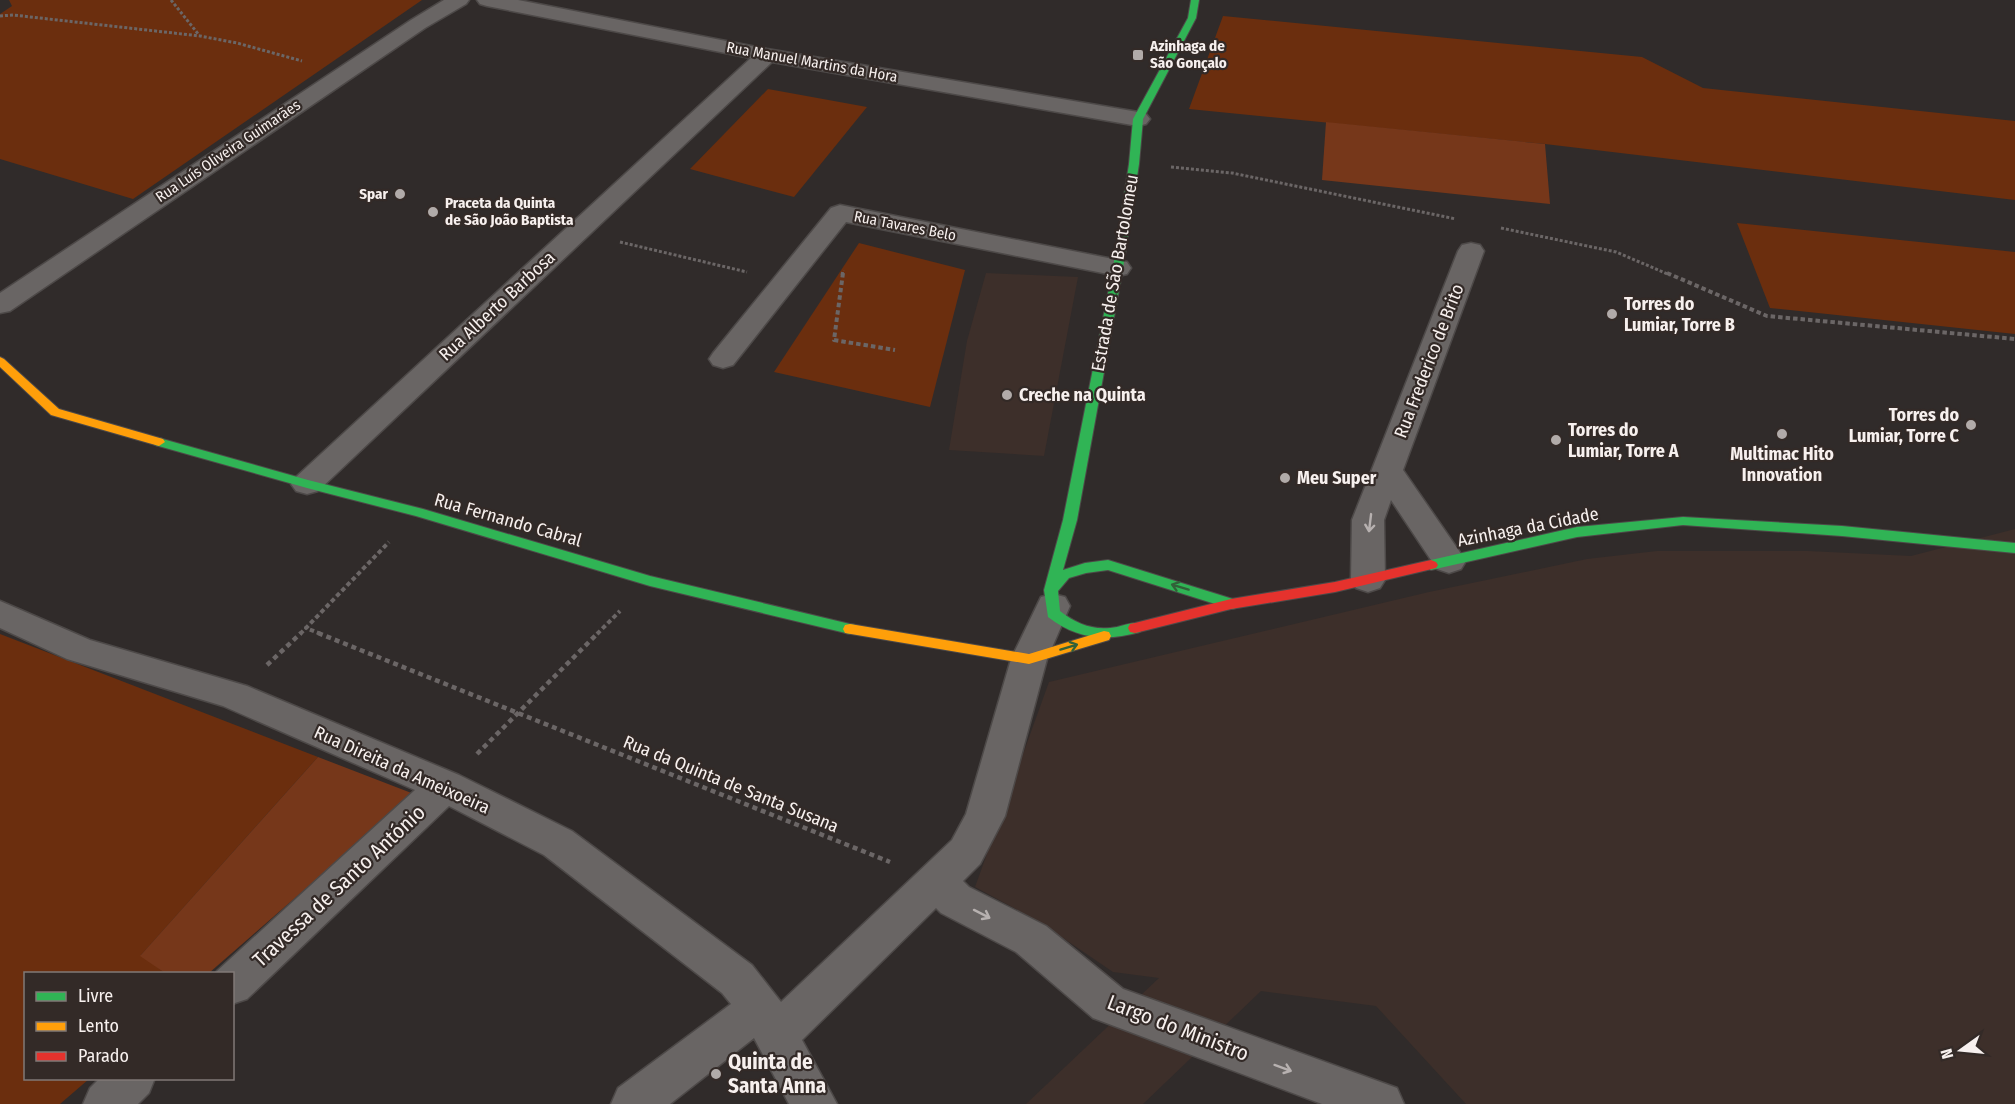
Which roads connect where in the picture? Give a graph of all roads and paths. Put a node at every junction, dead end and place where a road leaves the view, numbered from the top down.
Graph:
1 (171, 0) edge
2 (459, 0) edge
3 (487, 0) edge
4 (1195, 0) edge
5 (0, 16) edge
6 (200, 36) junction
7 (767, 55) junction
8 (346, 73) junction
9 (1138, 119) junction
10 (1134, 164) junction
11 (1464, 221) dead end
12 (1498, 228) dead end
13 (577, 232) junction
14 (1471, 251) dead end
15 (838, 263) dead end
16 (1118, 268) junction
17 (785, 281) junction
18 (0, 305) edge
19 (2015, 339) edge
20 (895, 350) dead end
21 (723, 358) dead end
22 (0, 362) edge
23 (1387, 470) junction
24 (307, 484) junction
25 (417, 512) junction
26 (2015, 548) edge
27 (1449, 561) junction
28 (1129, 572) junction
29 (1368, 580) junction
30 (650, 581) junction
31 (1148, 594) dead end
32 (1052, 598) junction
33 (1232, 604) junction
34 (1147, 610) dead end
35 (0, 613) edge
36 (306, 628) junction
37 (1132, 628) junction
38 (1108, 635) junction
39 (1029, 658) junction
40 (234, 696) junction
41 (518, 713) junction
42 (444, 786) junction
43 (935, 880) junction
44 (234, 983) edge
45 (768, 1021) junction
46 (131, 1080) edge
47 (106, 1104) edge
48 (634, 1104) edge
49 (814, 1104) edge
50 (1381, 1104) edge

1 - 6 path
2 - 8 street, Rua Luís Oliveira Guimarães
3 - 7 street, Rua Manuel Martins da Hora
4 - 9 street, Estrada de São Bartolomeu
5 - 6 path
6 - 8 path
7 - 9 street, Rua Manuel Martins da Hora
7 - 13 street, Rua Alberto Barbosa
8 - 18 street, Rua Luís Oliveira Guimarães
9 - 10 street, Estrada de São Bartolomeu
10 - 11 path
10 - 16 street, Estrada de São Bartolomeu
12 - 19 path
13 - 17 path
13 - 24 street, Rua Alberto Barbosa
14 - 23 street, Rua Frederico de Brito
15 - 20 path
16 - 17 street, Rua Tavares Belo
16 - 32 street, Estrada de São Bartolomeu
17 - 21 street, Rua Tavares Belo
22 - 24 street, Rua Fernando Cabral
23 - 27 street
23 -> 29 street, Rua Frederico de Brito
24 - 25 street, Rua Fernando Cabral
25 - 30 street, Rua Fernando Cabral
25 - 36 path
26 - 27 street, Azinhaga da Cidade
27 - 29 street, Azinhaga da Cidade
28 - 31 street
28 - 32 street, Azinhaga da Cidade
33 -> 28 street, Azinhaga da Cidade
29 - 33 street, Azinhaga da Cidade
30 - 39 street, Rua Fernando Cabral
30 - 41 path
32 - 38 street
32 - 39 street, Estrada de São Bartolomeu
33 - 37 street, Azinhaga da Cidade
34 - 37 street
35 - 40 street, Rua Direita da Ameixoeira
36 - 40 path
36 - 41 path, Rua da Quinta de Santa Susana
37 - 38 street, Azinhaga da Cidade
39 -> 38 street
39 - 43 street, Estrada de São Bartolomeu
40 - 42 street, Rua Direita da Ameixoeira
41 - 42 path
41 - 43 path, Rua da Quinta de Santa Susana
42 - 44 street, Travessa de Santo António
42 - 45 street, Rua Direita da Ameixoeira
43 - 45 street
43 -> 50 street, Largo do Ministro
45 - 48 street
45 - 49 street, Rua Direita da Ameixoeira
46 - 47 street

